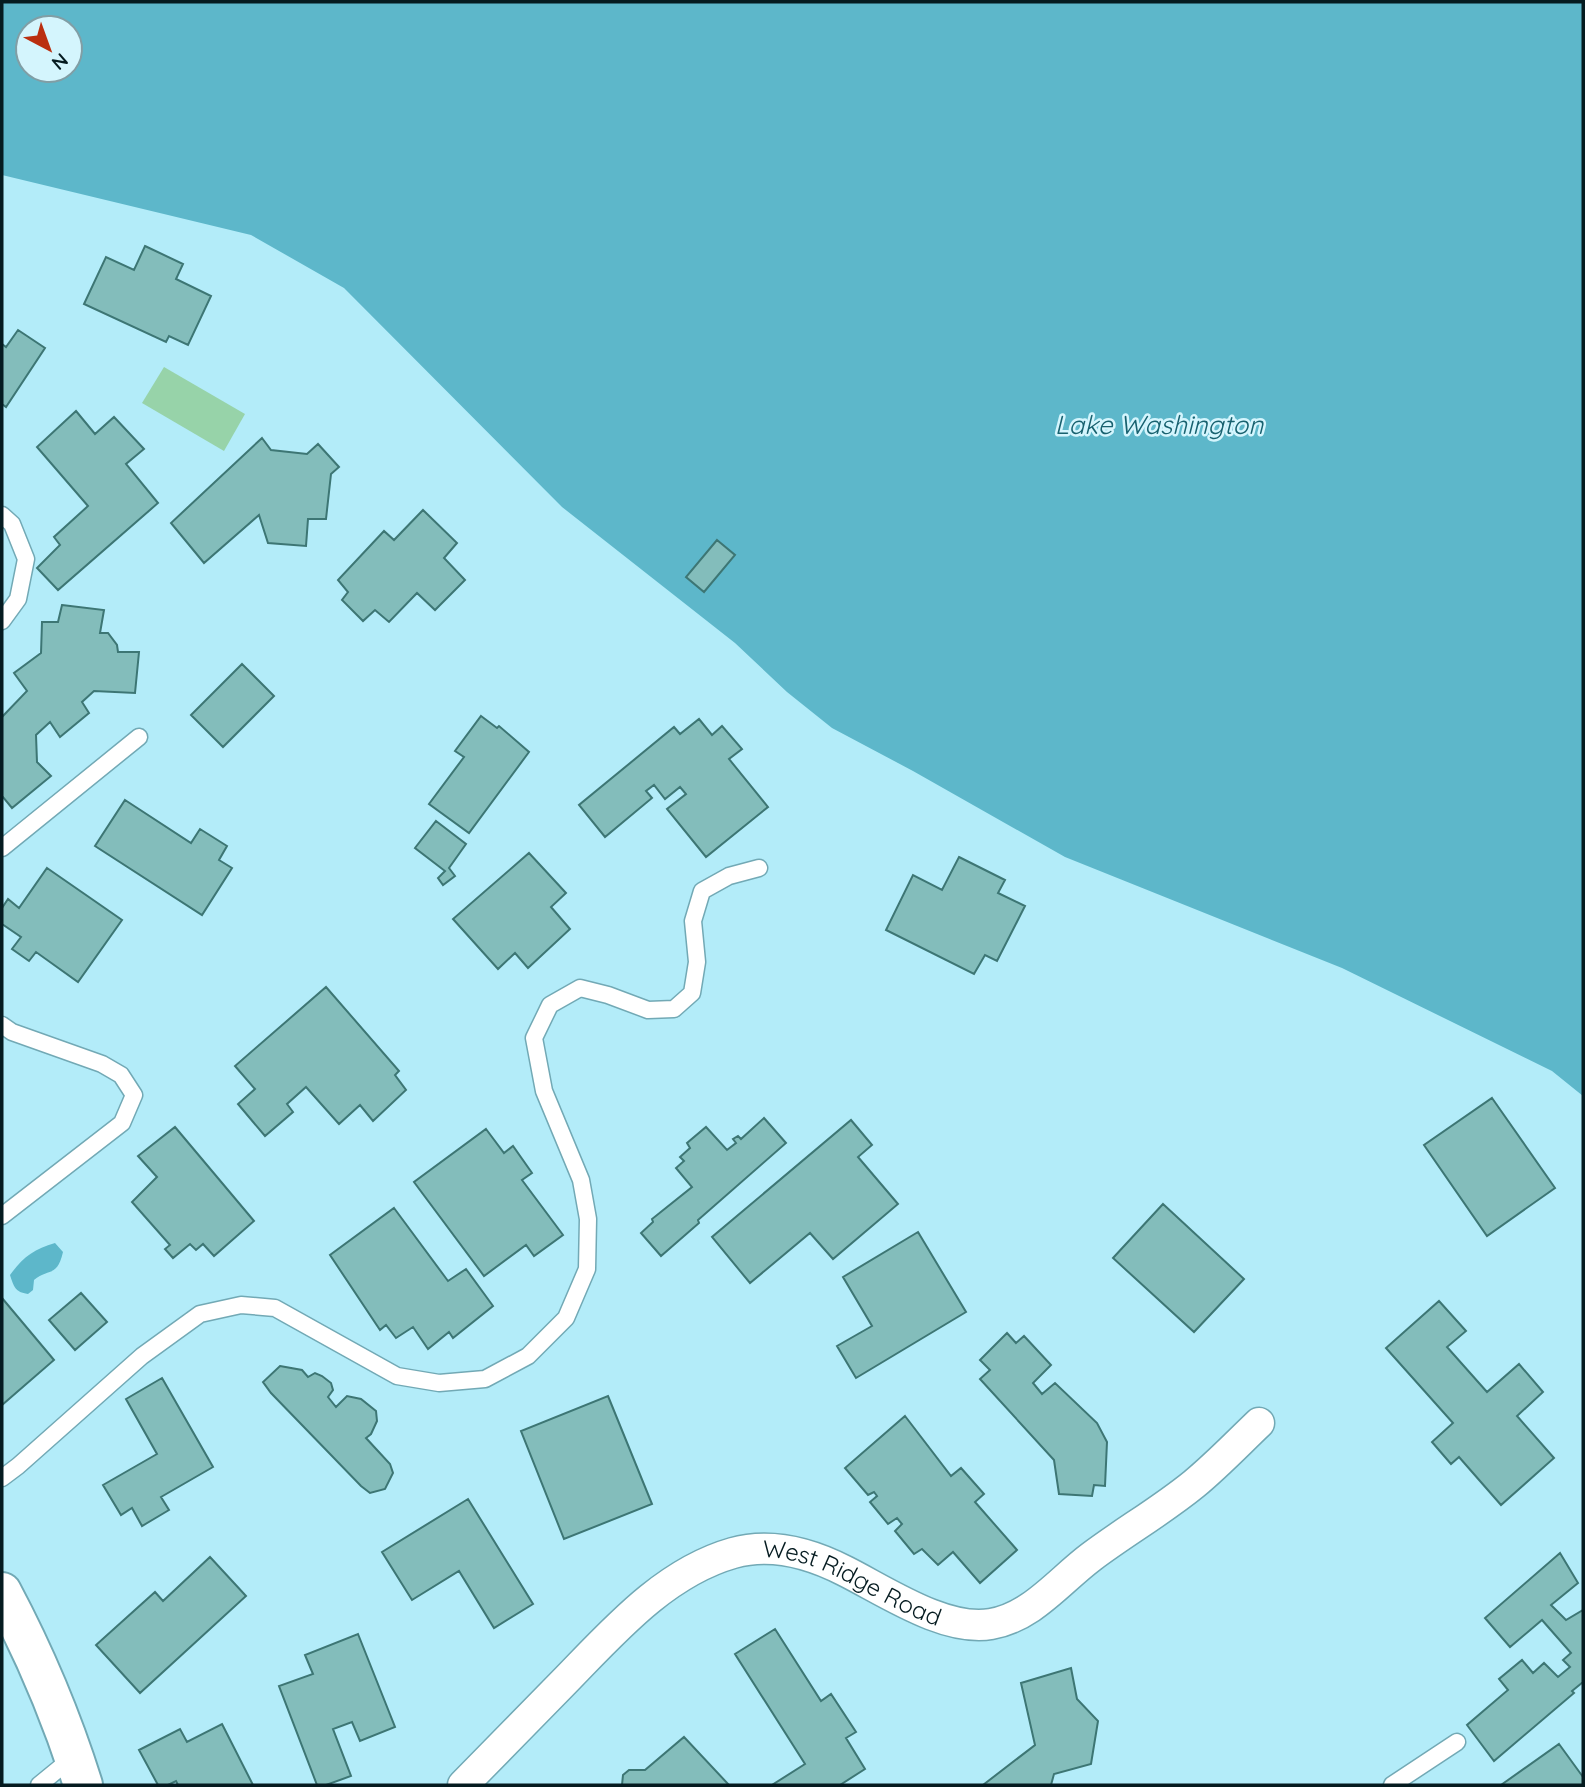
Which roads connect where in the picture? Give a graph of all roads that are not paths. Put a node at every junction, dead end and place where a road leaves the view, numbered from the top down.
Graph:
1 (2, 515) edge
2 (2, 621) edge
3 (139, 737) dead end
4 (2, 848) edge
5 (759, 868) dead end
6 (2, 1025) edge
7 (2, 1216) edge
8 (1259, 1423) dead end
9 (2, 1478) edge
10 (2, 1592) edge
11 (1457, 1742) dead end
12 (78, 1771) edge
13 (39, 1785) edge
14 (463, 1785) edge
15 (1392, 1785) edge

1 - 2 lane
3 - 4 lane
5 - 9 lane
6 - 7 lane
8 - 14 street, West Ridge Road
10 - 12 street
11 - 15 lane
12 - 13 lane

